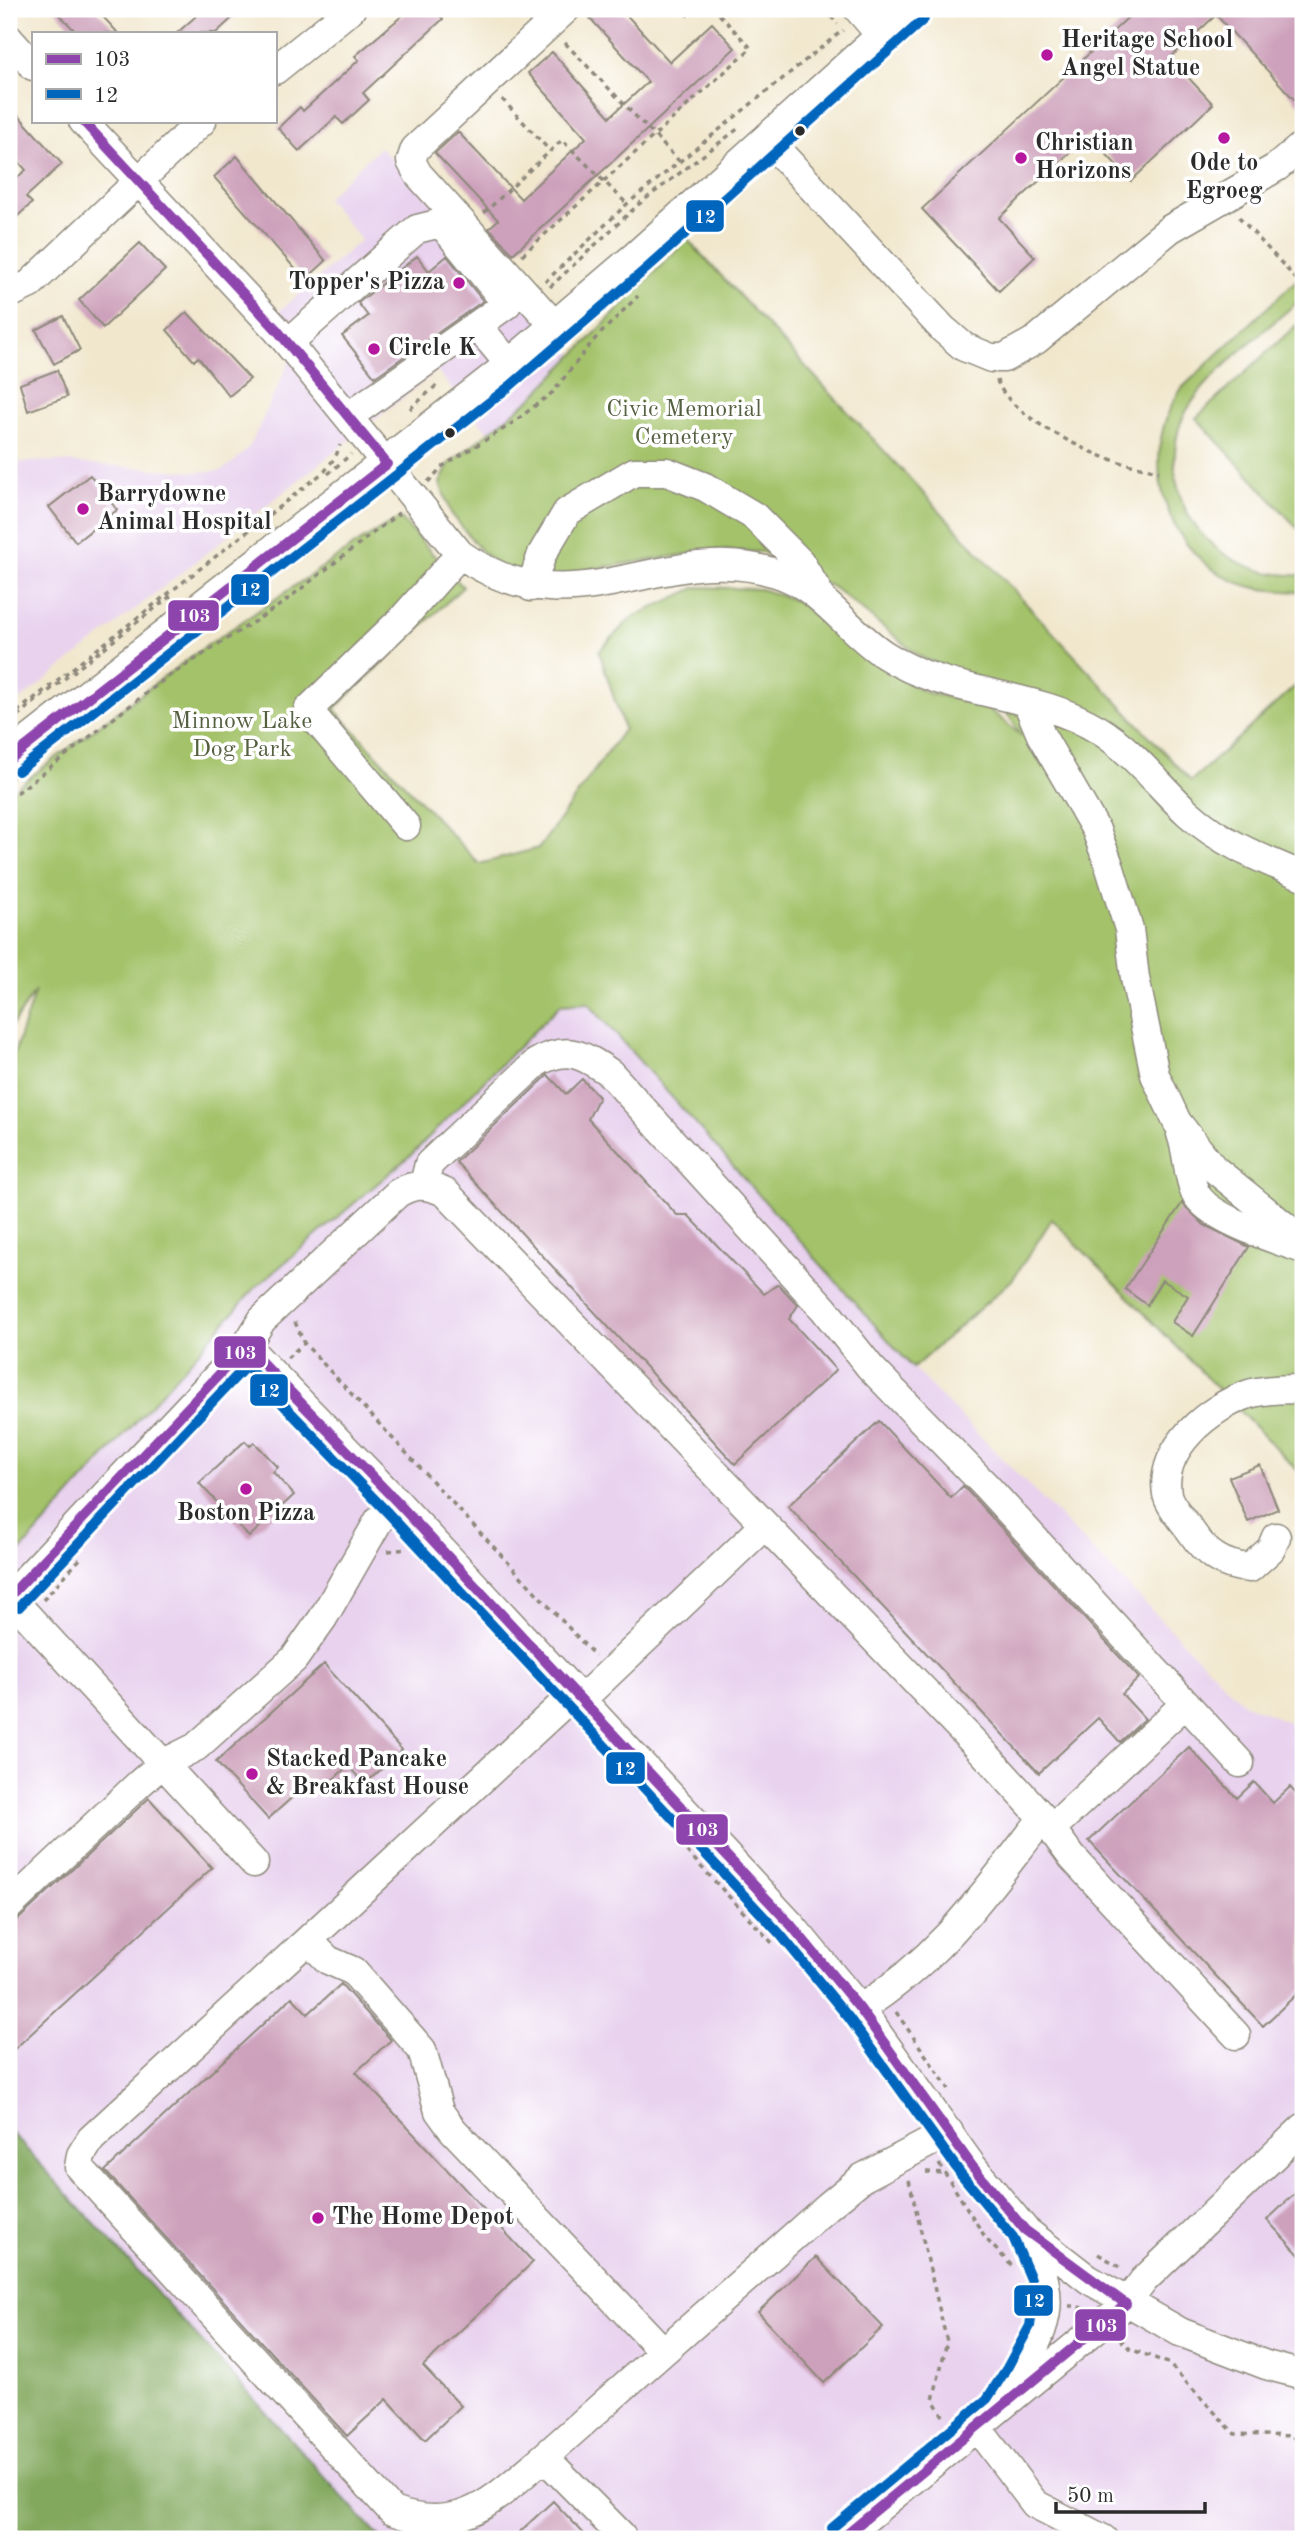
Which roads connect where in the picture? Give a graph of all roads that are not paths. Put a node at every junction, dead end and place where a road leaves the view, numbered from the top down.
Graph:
1 (351, 9) edge
2 (915, 9) edge
3 (557, 17) edge
4 (850, 19) edge
5 (883, 38) junction
6 (9, 39) edge
7 (32, 65) edge
8 (276, 69) edge
9 (84, 122) edge
10 (201, 122) edge
11 (769, 141) junction
12 (1303, 145) edge
13 (138, 181) junction
14 (9, 294) edge
15 (478, 325) junction
16 (556, 327) junction
17 (288, 343) junction
18 (511, 366) junction
19 (354, 423) junction
20 (387, 464) junction
21 (460, 554) junction
22 (531, 587) junction
23 (823, 599) junction
24 (1027, 702) junction
25 (9, 760) edge
26 (406, 826) dead end
27 (1303, 876) edge
28 (1177, 1122) junction
29 (424, 1184) junction
30 (1303, 1241) edge
31 (1303, 1249) edge
32 (246, 1346) junction
33 (1303, 1389) edge
34 (388, 1511) junction
35 (765, 1525) junction
36 (1276, 1537) dead end
37 (9, 1596) edge
38 (579, 1696) junction
39 (1186, 1703) junction
40 (1240, 1763) dead end
41 (162, 1764) junction
42 (1047, 1824) junction
43 (254, 1863) dead end
44 (9, 1906) edge
45 (308, 1940) junction
46 (872, 2001) junction
47 (1236, 2035) dead end
48 (1303, 2128) edge
49 (937, 2138) junction
50 (1025, 2230) junction
51 (1126, 2304) junction
52 (663, 2351) junction
53 (1303, 2375) edge
54 (998, 2408) junction
55 (976, 2426) junction
56 (544, 2457) junction
57 (621, 2535) dead end
58 (841, 2539) edge
59 (1103, 2539) edge

1 - 8 street
2 - 5 main road
3 - 16 street
4 - 5 street
5 - 11 main road
6 - 7 street
9 - 13 street
10 - 13 street
11 - 12 street
11 - 16 main road
13 - 14 street
13 - 17 street
15 - 17 street
15 - 18 street
15 - 19 street
16 - 18 main road
17 - 19 street
18 - 20 main road
19 - 20 street
20 - 21 street
20 - 25 main road
21 - 22 street
21 - 26 street
22 - 23 street
22 - 23 street
23 - 24 street
24 - 27 street
24 - 28 street
28 - 30 street
28 - 31 street
29 - 32 street
29 - 35 street
29 - 39 street
32 - 34 street
32 - 37 street
33 - 36 street
34 - 38 street
34 - 41 street
35 - 38 street
35 - 42 street
37 - 41 street
38 - 45 street
38 - 46 street
39 - 40 street
39 - 42 street
41 - 43 street
41 - 44 street
42 - 46 street
42 - 47 street
45 - 52 street
45 - 56 street
46 - 49 street
48 - 51 street
49 - 50 street
49 - 52 street
50 - 51 street
50 - 54 street
51 - 53 street
51 - 54 street
52 - 56 street
54 - 55 street
55 - 58 street
55 - 59 street
56 - 57 street

